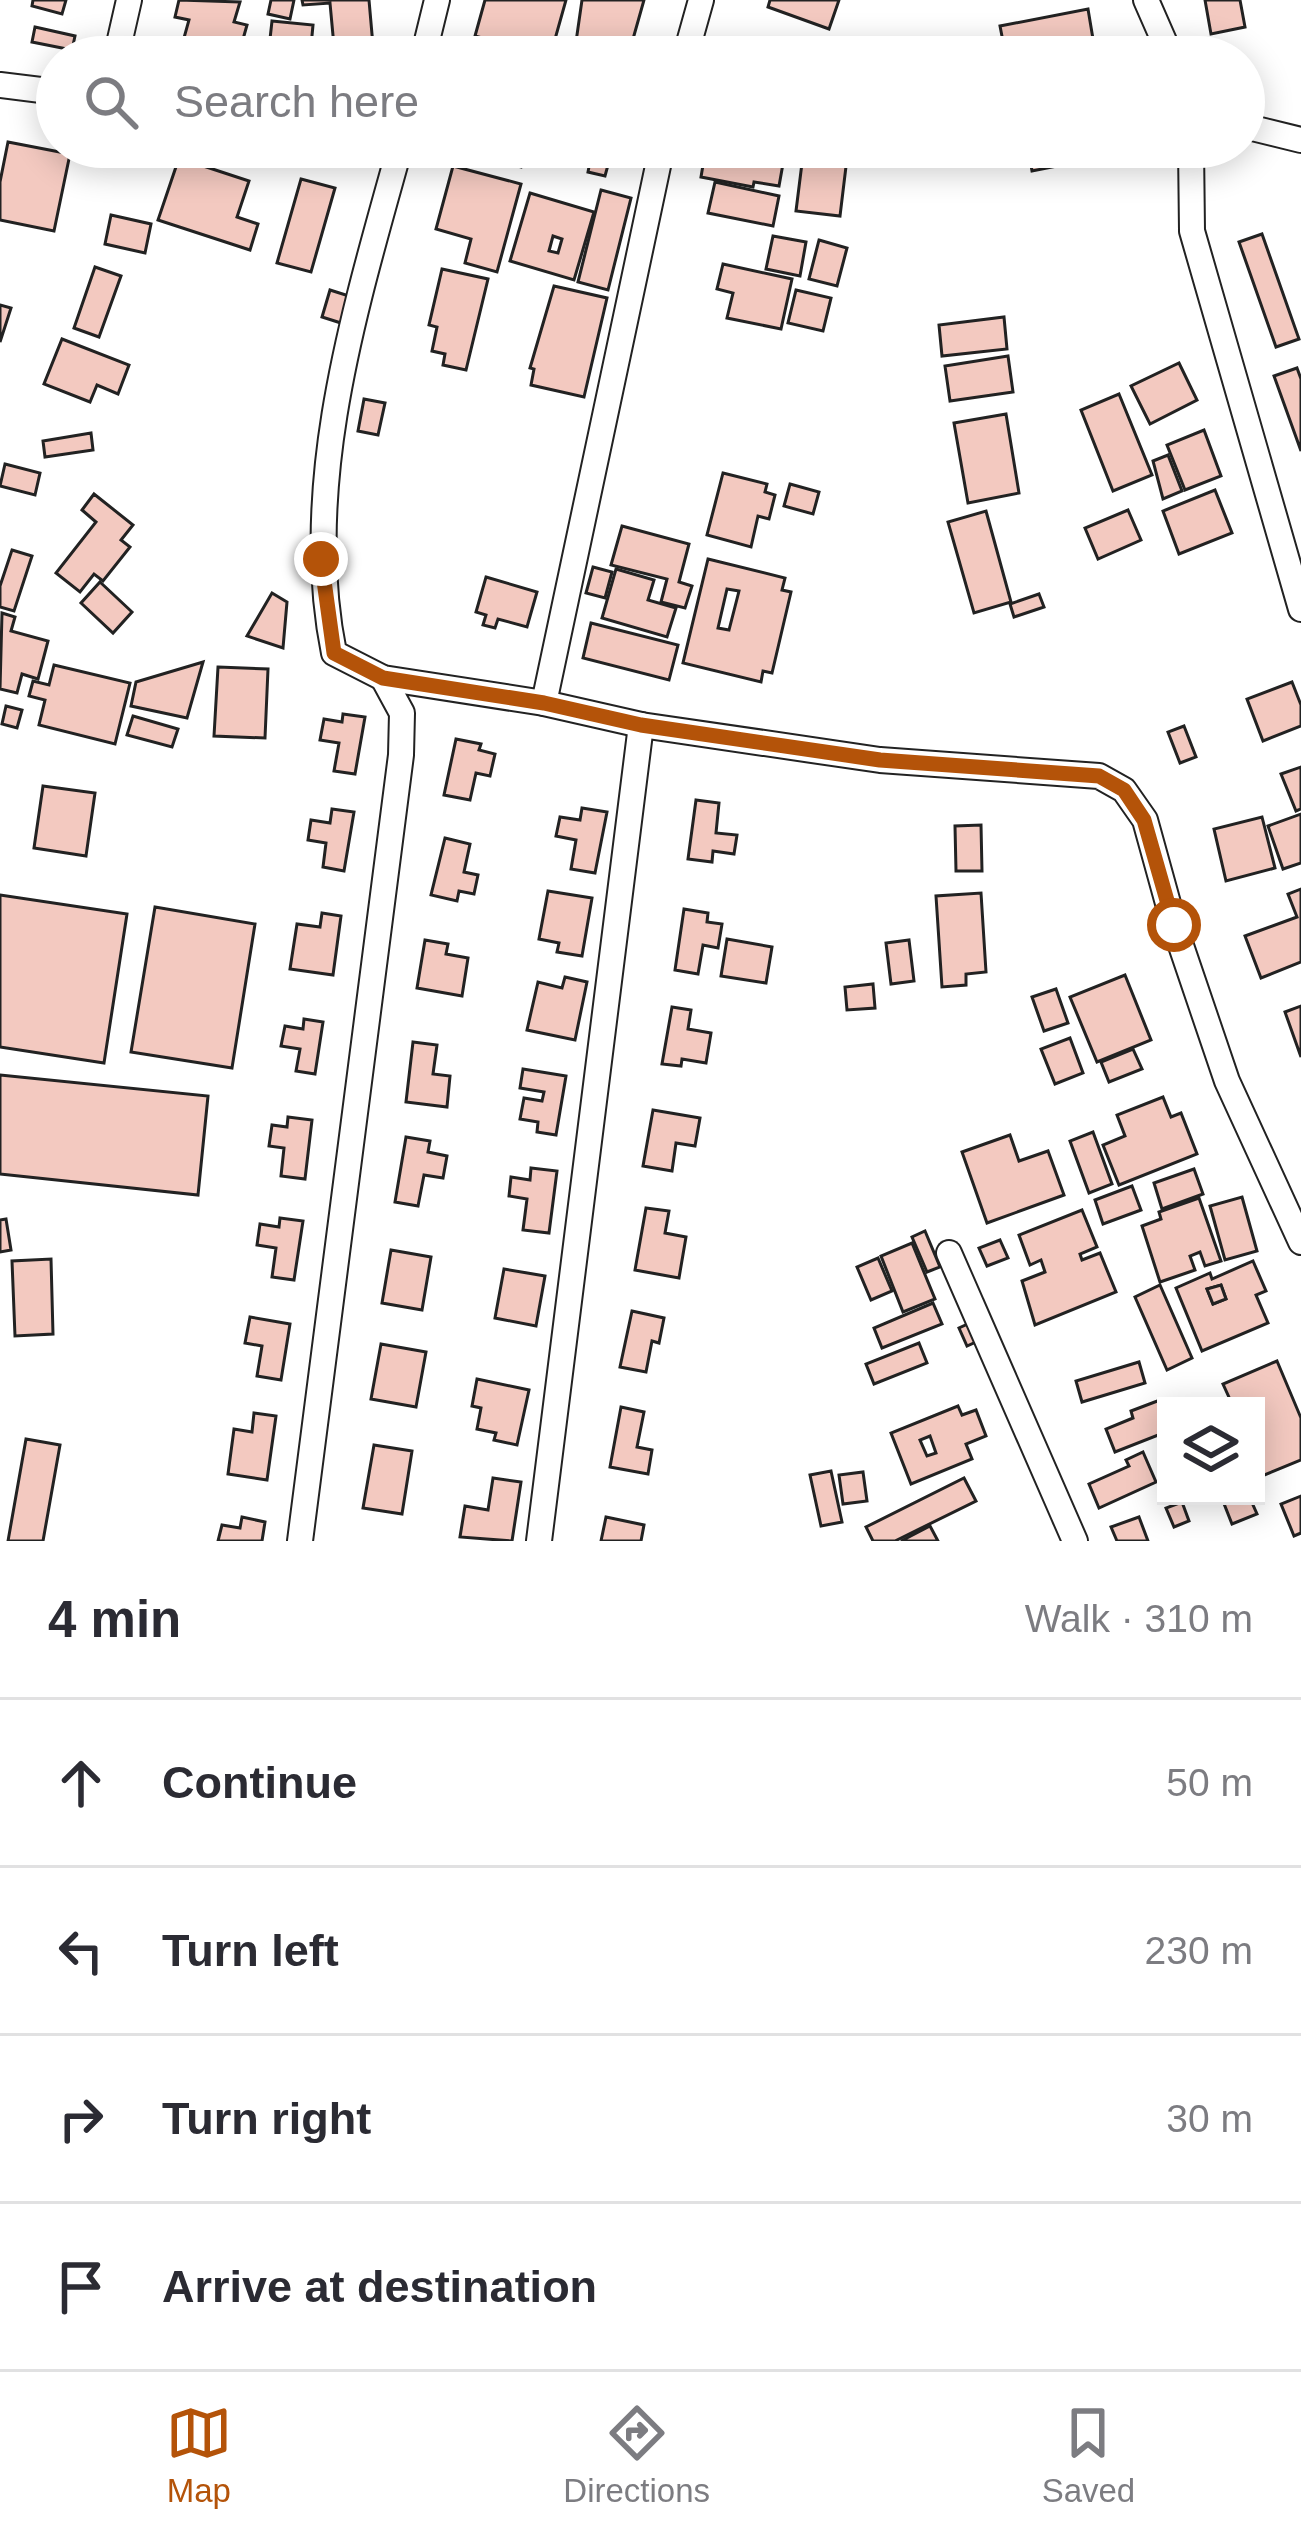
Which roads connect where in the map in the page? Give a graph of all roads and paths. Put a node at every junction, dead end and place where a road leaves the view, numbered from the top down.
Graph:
1 (129, 0) edge
2 (437, 0) edge
3 (701, 0) edge
4 (1146, 0) edge
5 (121, 36) edge
6 (428, 36) edge
7 (691, 36) edge
8 (1162, 36) edge
9 (0, 85) edge
10 (36, 89) edge
11 (1265, 131) edge
12 (1301, 140) edge
13 (395, 168) edge
14 (658, 168) edge
15 (1191, 168) edge
16 (1301, 609) edge
17 (383, 678) junction
18 (544, 703) junction
19 (641, 725) junction
20 (1301, 1242) edge
21 (949, 1253) dead end
22 (300, 1541) edge
23 (539, 1541) edge
24 (1075, 1541) edge

1 - 5 street
2 - 6 street
3 - 7 street
4 - 8 street
9 - 10 street
11 - 12 street
13 - 17 street
14 - 18 street
15 - 16 street
17 - 18 street
17 - 22 street
18 - 19 street
19 - 20 street
19 - 23 street
21 - 24 street

